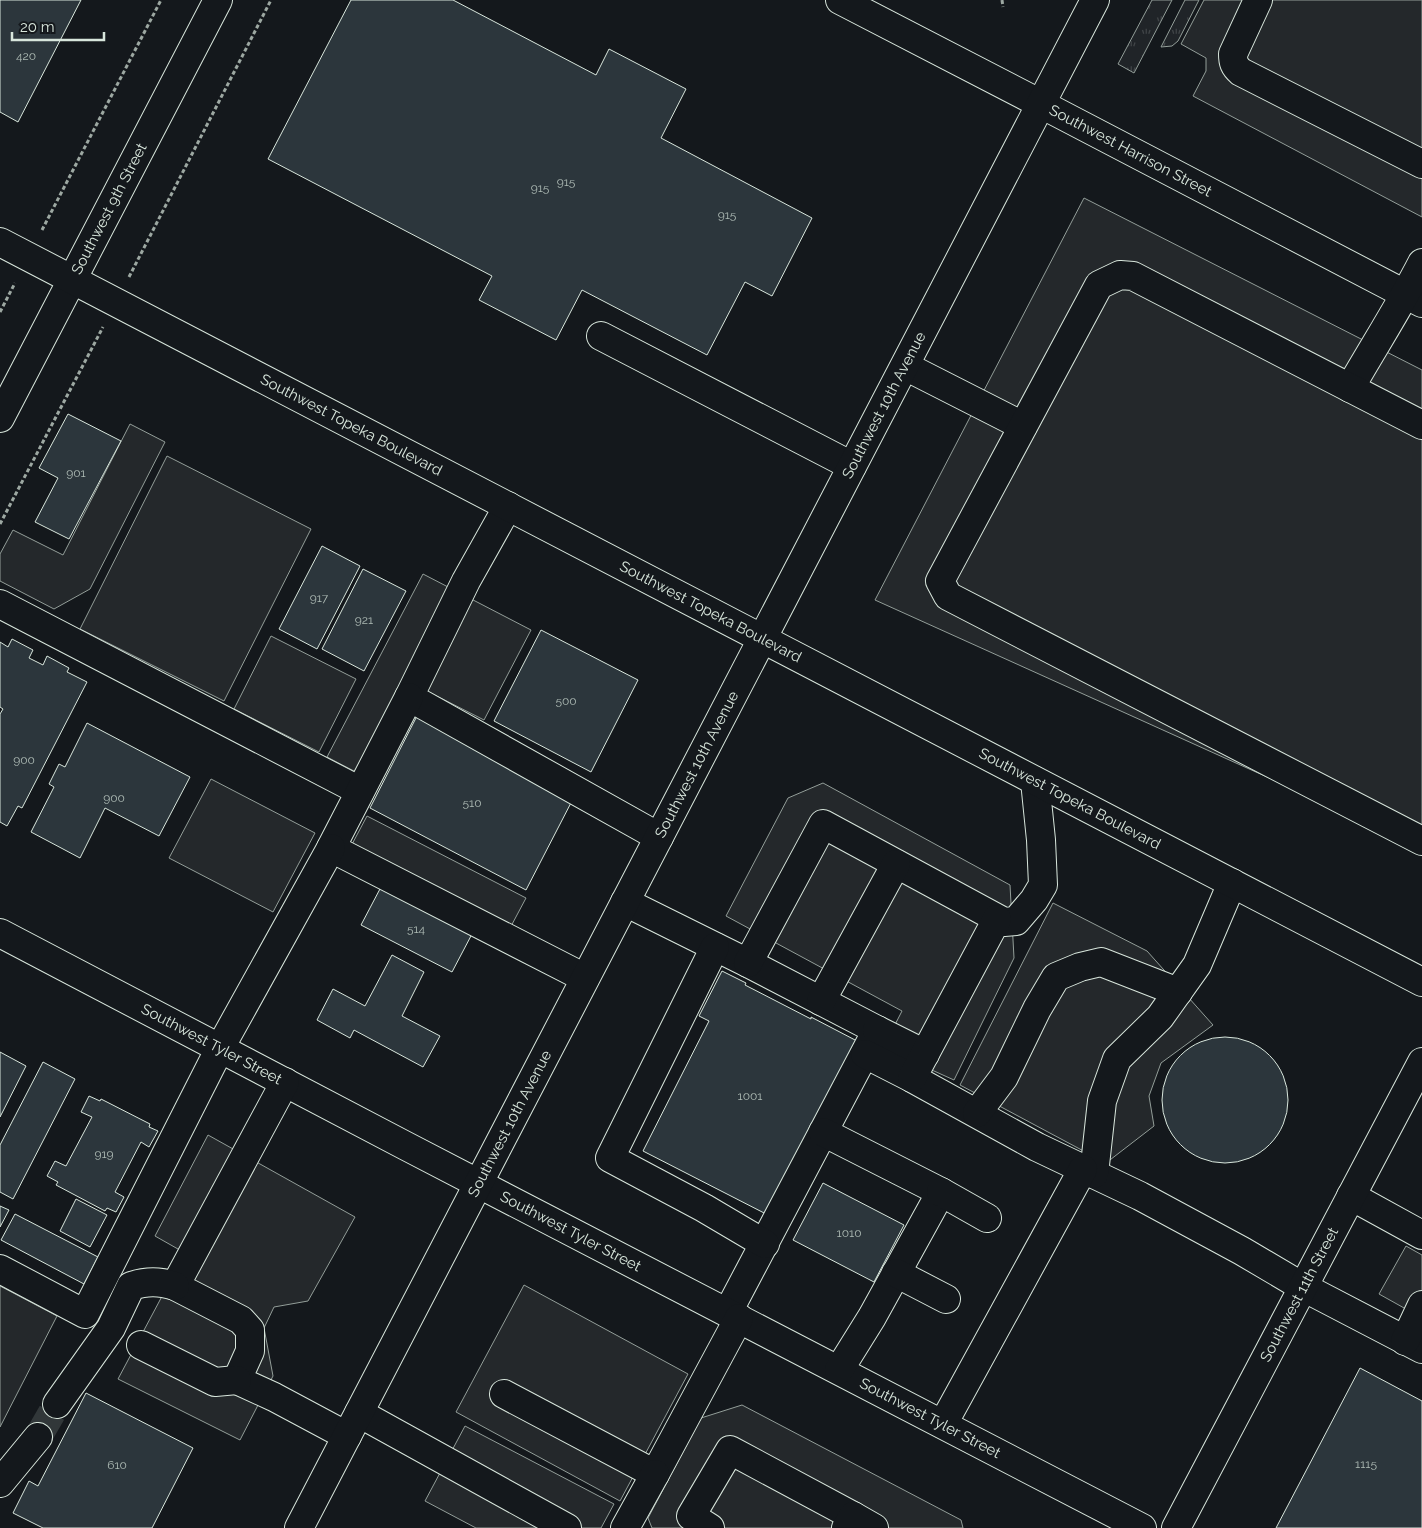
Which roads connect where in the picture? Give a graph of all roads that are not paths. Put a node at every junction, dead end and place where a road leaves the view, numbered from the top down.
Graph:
1 (840, 0) edge
2 (1095, 0) edge
3 (1258, 0) edge
4 (214, 1) edge
5 (1041, 104) junction
6 (1422, 164) edge
7 (0, 242) edge
8 (1422, 263) edge
9 (72, 279) junction
10 (1414, 299) edge
11 (601, 336) dead end
12 (905, 366) junction
13 (1350, 388) junction
14 (0, 418) edge
15 (1023, 426) junction
16 (1422, 426) edge
17 (852, 466) junction
18 (508, 506) junction
19 (0, 604) edge
20 (762, 638) junction
21 (409, 697) junction
22 (1035, 781) junction
23 (360, 791) junction
24 (659, 837) junction
25 (1422, 841) edge
26 (331, 848) junction
27 (896, 864) junction
28 (1232, 883) junction
29 (625, 902) junction
30 (997, 919) junction
31 (0, 933) edge
32 (716, 947) junction
33 (748, 963) junction
34 (586, 978) junction
35 (1422, 982) edge
36 (1178, 992) junction
37 (821, 1001) junction
38 (877, 1030) junction
39 (220, 1048) junction
40 (865, 1054) junction
41 (925, 1054) junction
42 (1422, 1062) edge
43 (912, 1078) junction
44 (285, 1082) junction
45 (977, 1114) junction
46 (823, 1132) junction
47 (1088, 1171) junction
48 (478, 1183) junction
49 (941, 1192) junction
50 (1351, 1196) junction
51 (987, 1218) dead end
52 (757, 1235) junction
53 (1422, 1235) edge
54 (0, 1269) edge
55 (896, 1273) junction
56 (175, 1286) junction
57 (1303, 1287) junction
58 (946, 1298) dead end
59 (1422, 1306) edge
60 (733, 1315) junction
61 (142, 1345) dead end
62 (1413, 1345) edge
63 (839, 1370) junction
64 (237, 1380) junction
65 (504, 1394) dead end
66 (57, 1404) tunnel mouth
67 (353, 1424) junction
68 (943, 1424) junction
69 (38, 1438) tunnel mouth
70 (655, 1474) junction
71 (0, 1483) edge
72 (857, 1524) edge
73 (299, 1528) edge
74 (567, 1528) edge
75 (625, 1528) edge
76 (710, 1528) edge
77 (1142, 1528) edge
78 (1176, 1528) edge

1 - 5 main road, Southwest Harrison Street
2 - 5 main road, Southwest 10th Avenue
3 - 6 main road
4 - 9 main road, Southwest 9th Street
5 - 10 main road, Southwest Harrison Street
5 - 12 main road, Southwest 10th Avenue
7 - 9 main road, Southwest Topeka Boulevard
8 - 10 main road
9 - 14 main road, Southwest 9th Street
9 - 18 main road, Southwest Topeka Boulevard
10 - 13 main road
11 - 17 main road
12 - 15 main road
12 - 17 main road, Southwest 10th Avenue
13 - 15 main road
13 - 16 main road
15 - 25 main road
17 - 20 main road, Southwest 10th Avenue
18 - 20 main road, Southwest Topeka Boulevard
18 - 21 main road
19 - 23 main road
20 - 22 main road, Southwest Topeka Boulevard
20 - 24 main road, Southwest 10th Avenue
21 - 23 main road
21 - 24 main road
22 - 28 main road, Southwest Topeka Boulevard
22 - 30 main road
23 - 26 main road
24 - 29 main road, Southwest 10th Avenue
26 - 34 main road
26 - 39 main road
27 - 30 main road
27 - 33 main road
27 - 37 main road
28 - 35 main road, Southwest Topeka Boulevard
28 - 36 main road
29 - 32 main road
29 - 34 main road, Southwest 10th Avenue
30 - 41 main road
31 - 39 main road, Southwest Tyler Street
32 - 33 main road
32 - 52 main road
33 - 37 main road
34 - 48 main road, Southwest 10th Avenue
36 - 45 main road
36 - 47 main road
37 - 38 main road
38 - 40 main road
38 - 41 main road
39 - 44 main road, Southwest Tyler Street
39 - 54 main road
40 - 43 main road
40 - 46 main road
41 - 43 main road
42 - 50 main road, Southwest 11th Street
43 - 45 main road
44 - 48 main road, Southwest Tyler Street
44 - 56 main road
45 - 47 main road
46 - 49 main road
46 - 52 main road
47 - 57 main road
47 - 68 main road
48 - 60 main road, Southwest Tyler Street
48 - 67 main road, Southwest 10th Avenue
49 - 51 main road
49 - 55 main road
50 - 53 main road
50 - 57 main road, Southwest 11th Street
52 - 60 main road
55 - 58 main road
55 - 63 main road
56 - 64 main road
56 - 66 main road
57 - 62 main road
57 - 78 main road, Southwest 11th Street
59 - 62 main road
60 - 63 main road, Southwest Tyler Street
60 - 70 main road
61 - 64 main road
63 - 68 main road, Southwest Tyler Street
64 - 67 main road
65 - 70 main road
67 - 73 main road, Southwest 10th Avenue
67 - 74 main road
68 - 77 main road, Southwest Tyler Street
69 - 71 main road
70 - 75 main road
72 - 76 main road

